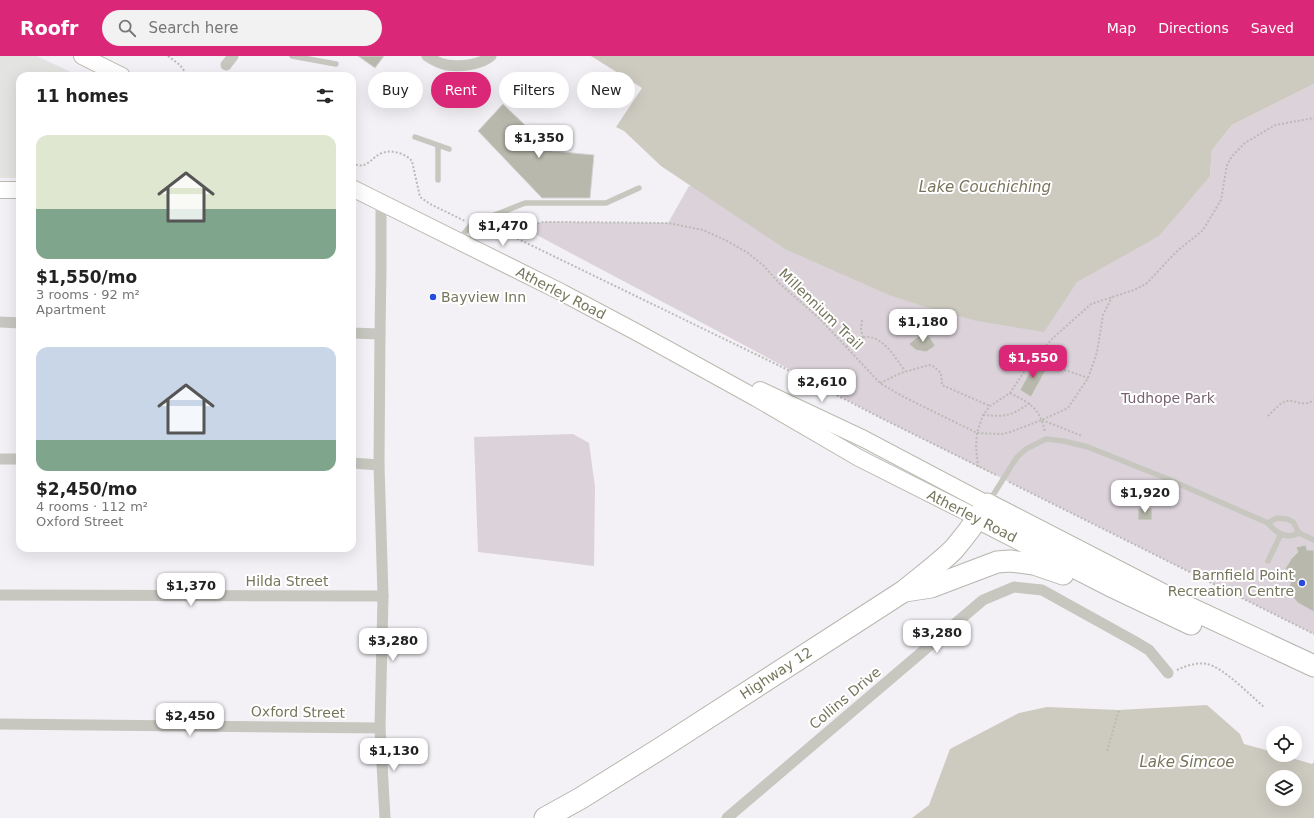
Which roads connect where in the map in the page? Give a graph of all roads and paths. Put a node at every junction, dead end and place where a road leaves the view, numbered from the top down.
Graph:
1 (82, 56) edge
2 (168, 56) edge
3 (292, 56) edge
4 (427, 56) edge
5 (491, 56) edge
6 (336, 64) dead end
7 (114, 72) edge
8 (185, 72) edge
9 (1314, 118) edge
10 (415, 137) dead end
11 (438, 146) junction
12 (449, 149) dead end
13 (356, 165) edge
14 (438, 180) dead end
15 (639, 188) dead end
16 (0, 190) edge
17 (16, 190) edge
18 (356, 190) edge
19 (381, 202) junction
20 (472, 224) junction
21 (510, 235) junction
22 (458, 240) junction
23 (1112, 297) junction
24 (862, 320) dead end
25 (0, 322) edge
26 (16, 323) edge
27 (356, 333) edge
28 (380, 334) junction
29 (863, 338) junction
30 (846, 347) junction
31 (1034, 358) junction
32 (905, 371) junction
33 (1088, 378) junction
34 (880, 383) junction
35 (1010, 393) junction
36 (1314, 400) edge
37 (1030, 403) junction
38 (990, 406) junction
39 (983, 416) junction
40 (1268, 416) dead end
41 (1042, 420) junction
42 (977, 433) junction
43 (1046, 440) junction
44 (0, 459) edge
45 (16, 459) edge
46 (356, 463) edge
47 (379, 465) junction
48 (978, 467) junction
49 (1003, 479) junction
50 (983, 511) junction
51 (1268, 523) junction
52 (1299, 533) junction
53 (1281, 534) junction
54 (1314, 540) edge
55 (1268, 561) dead end
56 (904, 591) junction
57 (0, 595) edge
58 (382, 596) junction
59 (1159, 610) junction
60 (1314, 634) edge
61 (1314, 666) edge
62 (1168, 673) joint
63 (1314, 679) edge
64 (1264, 707) dead end
65 (1119, 710) dead end
66 (0, 724) edge
67 (380, 728) junction
68 (1107, 751) dead end
69 (385, 818) edge
70 (545, 818) edge
71 (727, 818) edge

1 - 7 main road
2 - 8 path
3 - 6 lane
4 - 5 street
9 - 23 path
10 - 11 lane
11 - 12 lane
11 - 14 lane
13 - 20 path
15 - 20 lane
16 - 17 main road
18 - 19 main road, Atherley Road
19 - 22 main road, Atherley Road
19 - 28 street
20 - 21 path
20 - 22 lane
21 - 30 path, Millennium Trail
21 - 48 path
22 - 50 main road, Atherley Road
23 - 31 path
23 - 33 path, Millennium Trail
24 - 29 path
25 - 26 street
27 - 28 street
28 - 47 street
29 - 30 path
29 - 32 path
30 - 34 path, Millennium Trail
31 - 33 path
31 - 35 path
32 - 34 path
32 - 38 path
33 - 41 path, Millennium Trail
34 - 42 path, Millennium Trail
35 - 37 path
35 - 38 path
36 - 40 path
37 - 39 path
37 - 41 path
38 - 39 path
39 - 42 path
41 - 42 path, Millennium Trail
41 - 43 path
42 - 48 path
43 - 49 lane
43 - 51 lane
44 - 45 street
46 - 47 street
47 - 58 street
48 - 49 path
49 - 50 lane
49 - 60 path
50 - 56 highway, Highway 12
50 - 59 highway, Atherley Road
50 - 61 highway, Atherley Road
51 - 52 lane
51 - 53 lane
52 - 53 lane
52 - 54 lane
53 - 55 lane
56 - 59 highway
56 - 70 highway, Highway 12
57 - 58 street, Hilda Street
58 - 67 street
59 - 63 highway, Atherley Road
62 - 64 path
62 - 71 street, Collins Drive
65 - 68 path
66 - 67 street, Oxford Street
67 - 69 street

